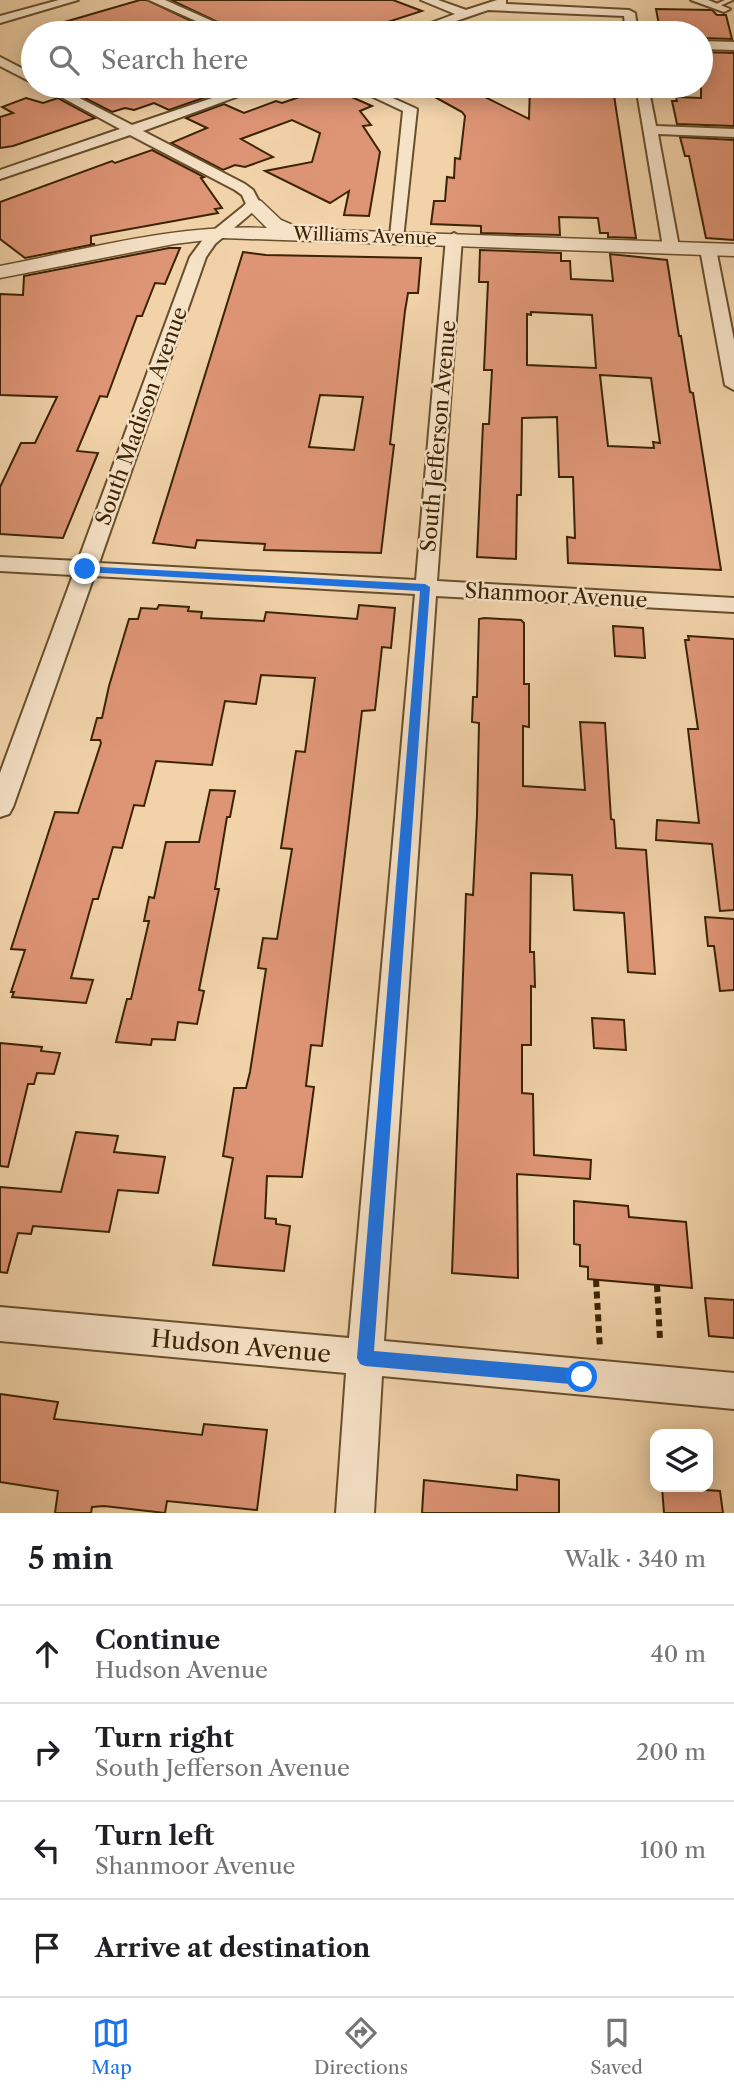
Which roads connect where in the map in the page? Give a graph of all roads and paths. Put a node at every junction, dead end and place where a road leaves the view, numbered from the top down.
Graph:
1 (72, 0) edge
2 (155, 0) edge
3 (426, 0) edge
4 (507, 0) edge
5 (697, 0) edge
6 (723, 5) edge
7 (487, 7) junction
8 (465, 14) junction
9 (0, 20) edge
10 (205, 21) edge
11 (445, 21) edge
12 (630, 21) edge
13 (713, 45) edge
14 (734, 46) edge
15 (0, 61) edge
16 (21, 72) edge
17 (70, 98) edge
18 (225, 98) edge
19 (385, 98) edge
20 (644, 98) edge
21 (132, 130) junction
22 (651, 130) junction
23 (734, 132) edge
24 (0, 175) edge
25 (254, 205) junction
26 (223, 232) junction
27 (299, 234) junction
28 (398, 236) junction
29 (454, 238) junction
30 (671, 247) junction
31 (708, 249) junction
32 (734, 250) edge
33 (0, 272) edge
34 (734, 384) edge
35 (0, 564) edge
36 (85, 569) junction
37 (425, 587) junction
38 (734, 605) edge
39 (0, 807) edge
40 (596, 1280) dead end
41 (657, 1285) dead end
42 (0, 1324) edge
43 (660, 1339) dead end
44 (365, 1358) junction
45 (600, 1379) junction
46 (734, 1391) edge
47 (355, 1513) edge

1 - 9 street
2 - 10 street
3 - 8 street
4 - 7 street
5 - 6 street
7 - 8 street
7 - 12 street
8 - 11 street
13 - 14 street
15 - 16 street
17 - 21 street
18 - 21 street
19 - 28 street
20 - 22 street
21 - 24 street
21 - 25 street
22 - 23 street
22 - 30 street
25 - 26 street, South Madison Avenue
25 - 27 street
26 - 27 street, Williams Avenue
26 - 33 street, Williams Avenue
26 - 36 street, South Madison Avenue
27 - 28 street, Williams Avenue
28 - 29 street, Williams Avenue
29 - 30 street, Williams Avenue
29 - 37 street, South Jefferson Avenue
30 - 31 street, Williams Avenue
31 - 32 street, Williams Avenue
31 - 34 street
35 - 36 street, Shanmoor Avenue
36 - 37 street, Shanmoor Avenue
36 - 39 street, South Madison Avenue
37 - 38 street, Shanmoor Avenue
37 - 44 street, South Jefferson Avenue
40 - 45 path
41 - 43 path
42 - 44 street, Hudson Avenue
44 - 45 street, Hudson Avenue
44 - 47 street, South Jefferson Avenue
45 - 46 street, Hudson Avenue

